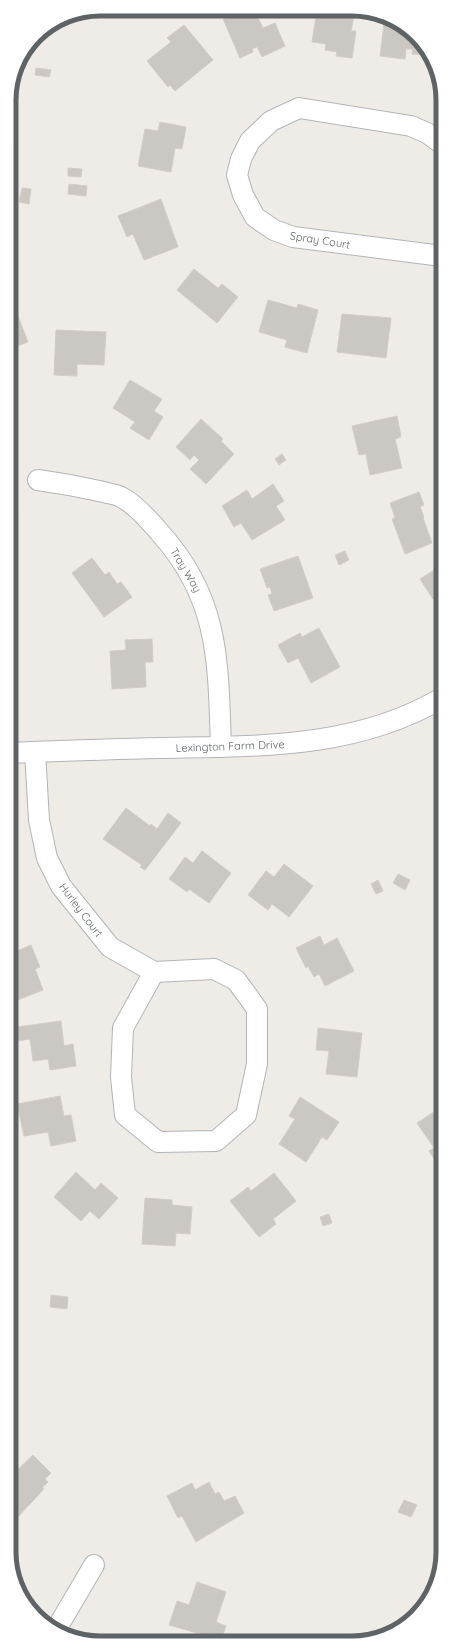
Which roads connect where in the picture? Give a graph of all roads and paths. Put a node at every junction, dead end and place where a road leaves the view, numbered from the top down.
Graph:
1 (436, 140) edge
2 (436, 255) edge
3 (38, 480) dead end
4 (436, 702) edge
5 (221, 747) junction
6 (35, 752) junction
7 (16, 753) edge
8 (154, 972) junction
9 (94, 1565) dead end
10 (59, 1626) edge

1 - 2 street, Spray Court
3 - 5 street, Tray Way
4 - 5 street, Lexington Farm Drive
5 - 6 street, Lexington Farm Drive
6 - 7 street, Lexington Farm Drive
6 - 8 street, Hurley Court
8 - 8 street
9 - 10 street

